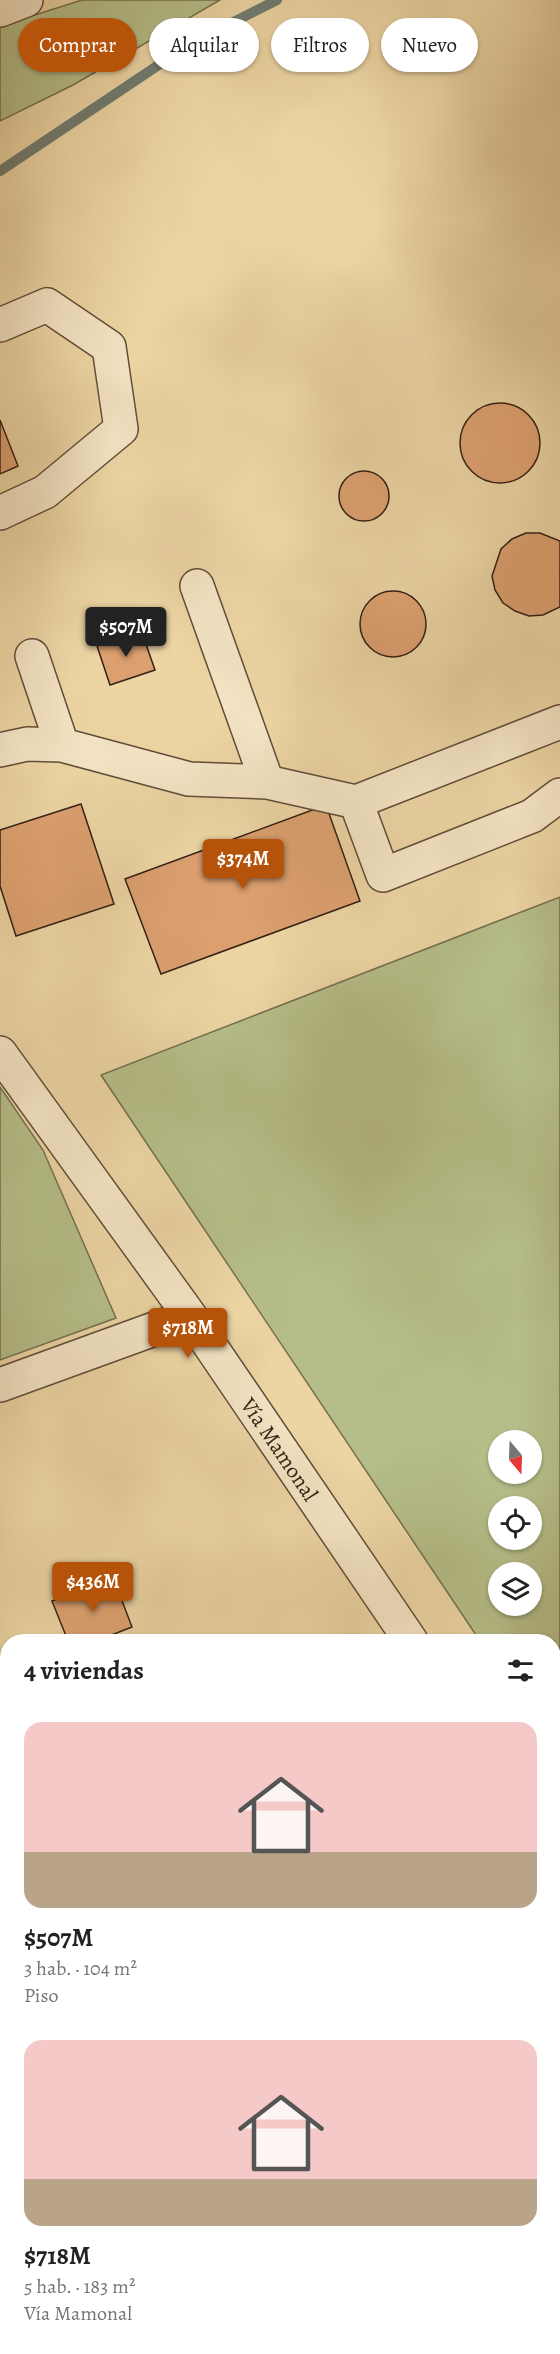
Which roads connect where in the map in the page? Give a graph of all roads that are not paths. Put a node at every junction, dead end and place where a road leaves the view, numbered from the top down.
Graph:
1 (26, 0) edge
2 (0, 10) edge
3 (0, 325) edge
4 (0, 513) edge
5 (197, 586) dead end
6 (32, 656) dead end
7 (560, 722) edge
8 (62, 745) junction
9 (0, 750) edge
10 (267, 782) junction
11 (560, 795) edge
12 (356, 802) junction
13 (0, 1053) edge
14 (190, 1316) junction
15 (0, 1385) edge
16 (406, 1634) edge

1 - 2 street
3 - 4 street
5 - 10 street
6 - 8 street
7 - 12 street
8 - 9 street
8 - 10 street
10 - 12 street
11 - 12 street
13 - 14 street, Vía Mamonal
14 - 15 street
14 - 16 street, Vía Mamonal

